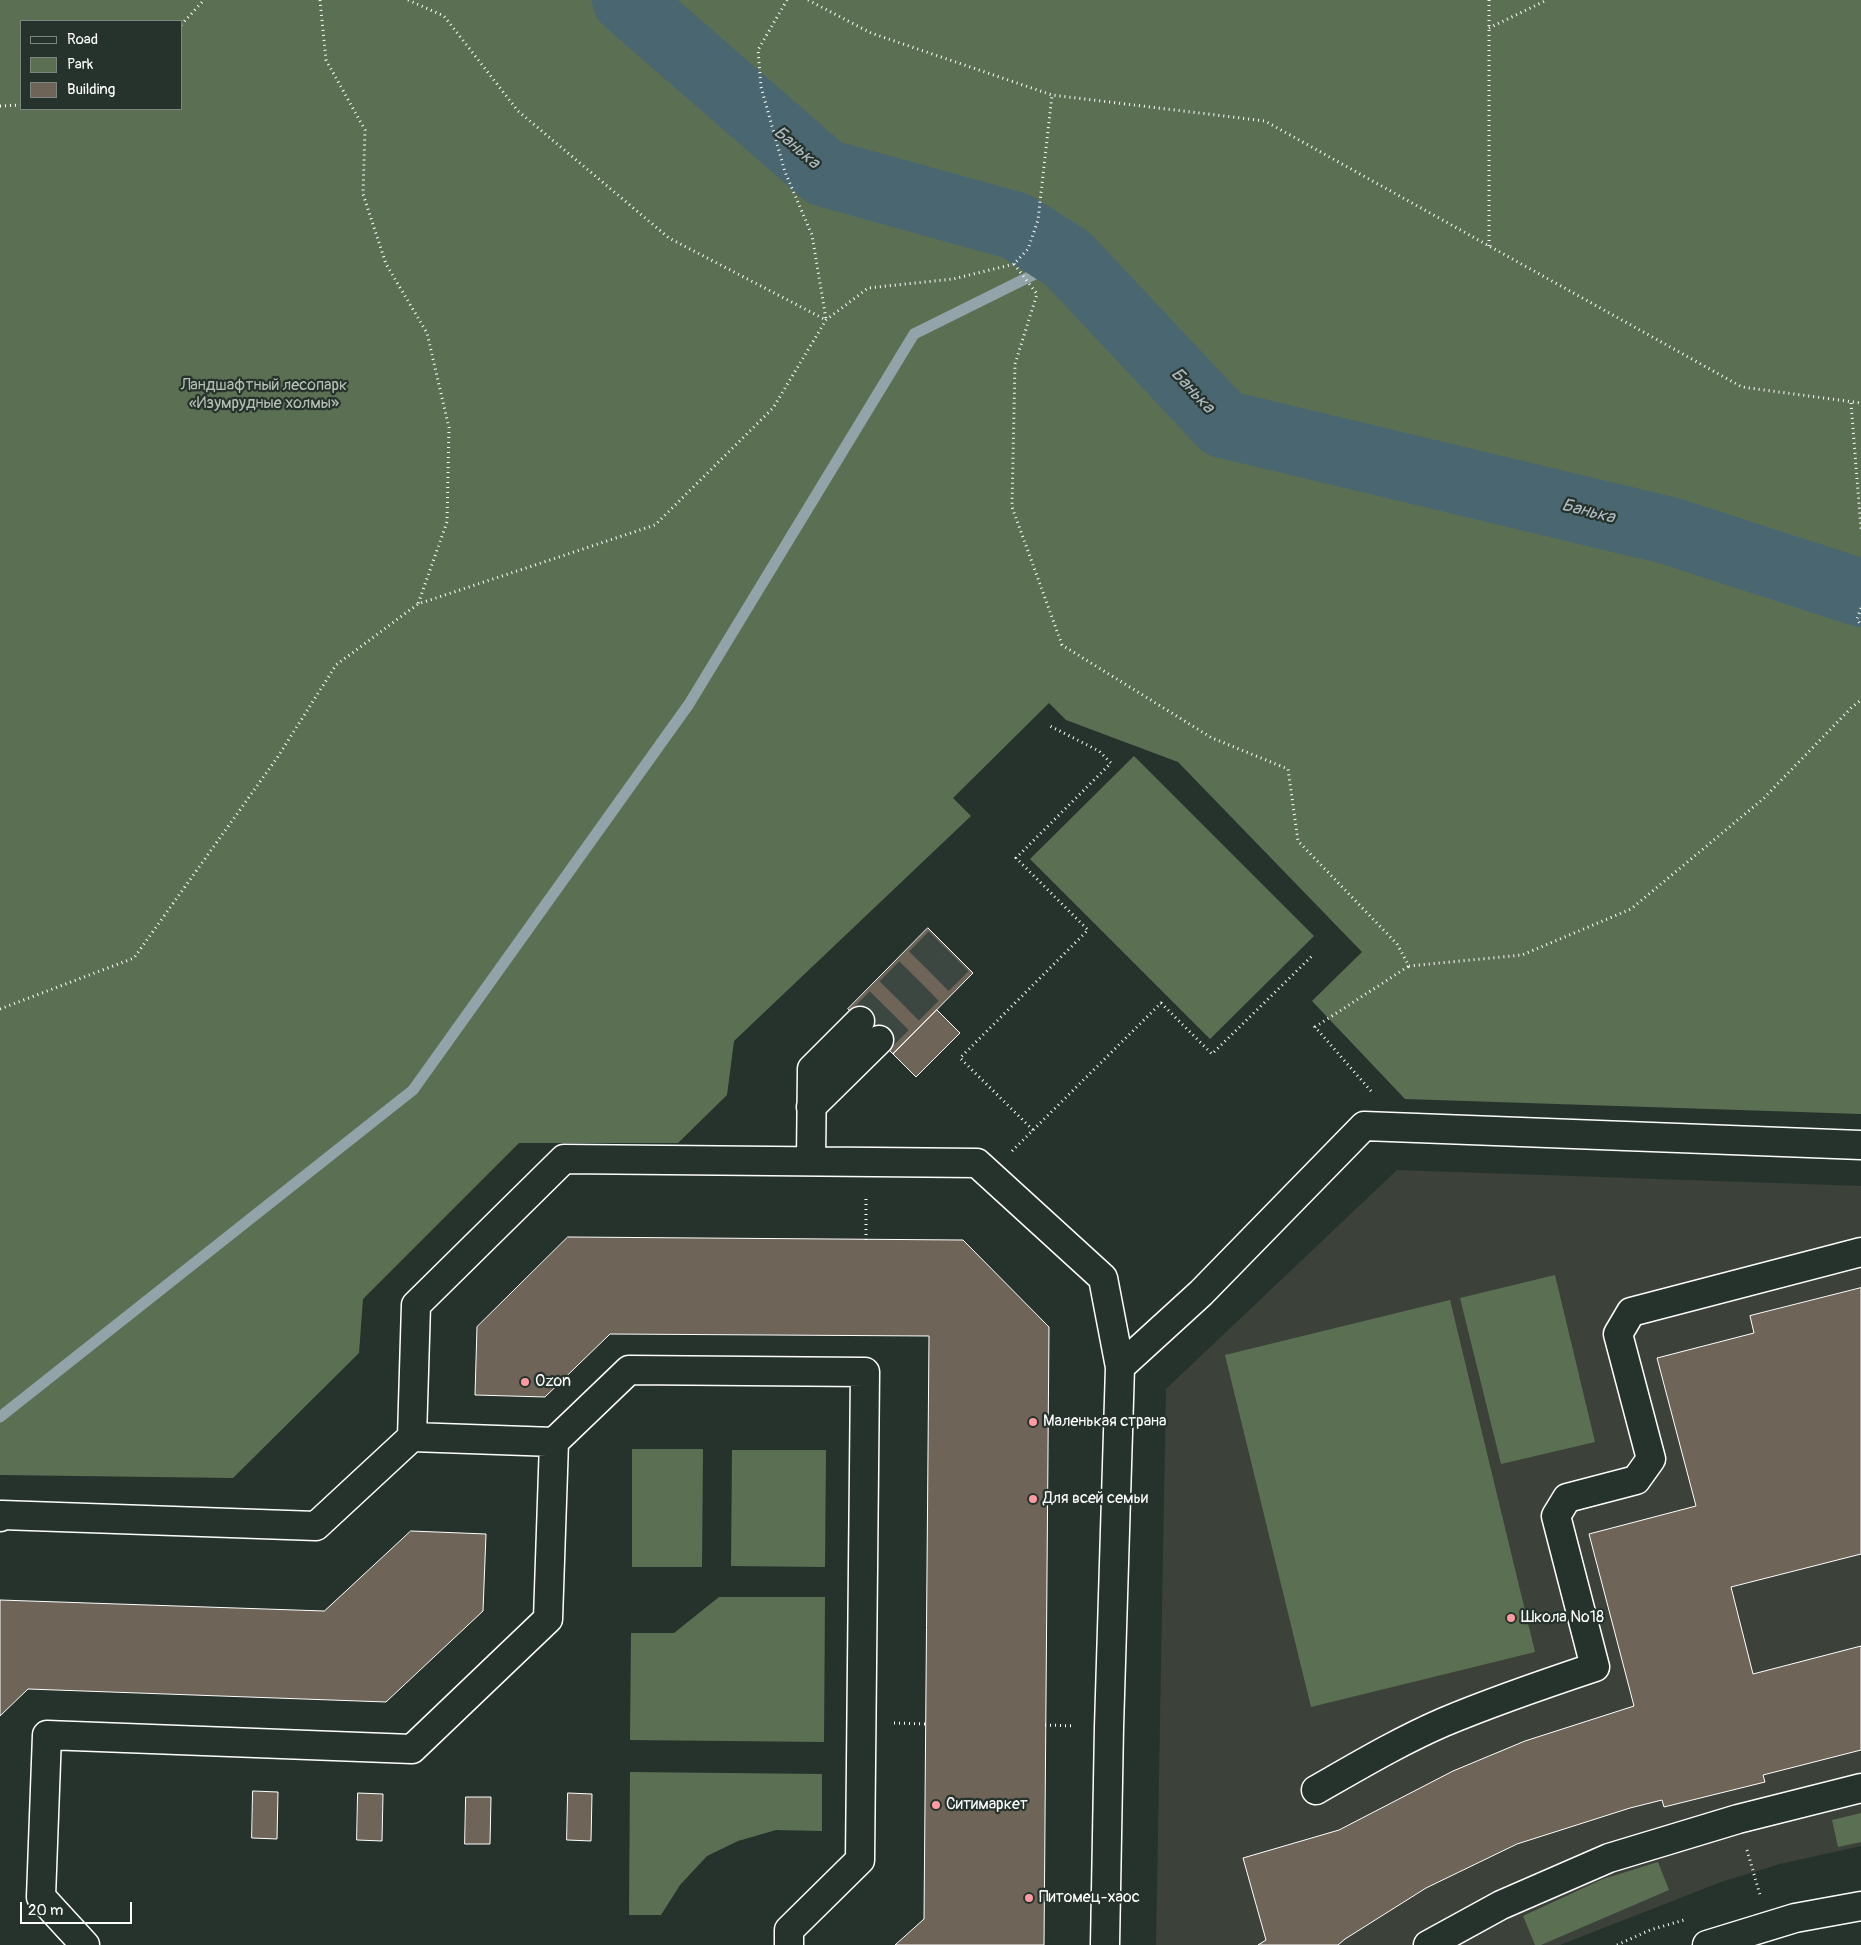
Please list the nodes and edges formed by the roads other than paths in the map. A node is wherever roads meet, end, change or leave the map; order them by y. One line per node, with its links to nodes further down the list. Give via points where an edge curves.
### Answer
1 (860, 1021): 3 (street, via 812,1069)
2 (879, 1040): 3 (street)
3 (811, 1107): 5 (street)
4 (1861, 1145): 7 (street, via 1364,1126 1201,1293)
5 (811, 1161): 7 (street, via 976,1163 1103,1278); 8 (street, via 564,1159 416,1305)
6 (1861, 1252): 12 (street, via 1631,1312 1618,1334 1651,1459 1636,1480 1567,1498 1556,1516 1595,1668 1514,1693 1442,1723)
7 (1120, 1367): 16 (street)
8 (412, 1437): 9 (street); 10 (street, via 316,1526)
9 (554, 1442): 14 (street, via 548,1619 412,1748 47,1735 41,1898); 15 (street, via 629,1370 865,1372 860,1860 789,1930)
10 (0, 1517)
11 (1861, 1788): 17 (street, via 1738,1819 1610,1858 1501,1905)
12 (1316, 1790)
13 (1861, 1906): 18 (street, via 1795,1918)
14 (85, 1945)
15 (789, 1945)
16 (1105, 1945)
17 (1428, 1945)
18 (1707, 1945)

